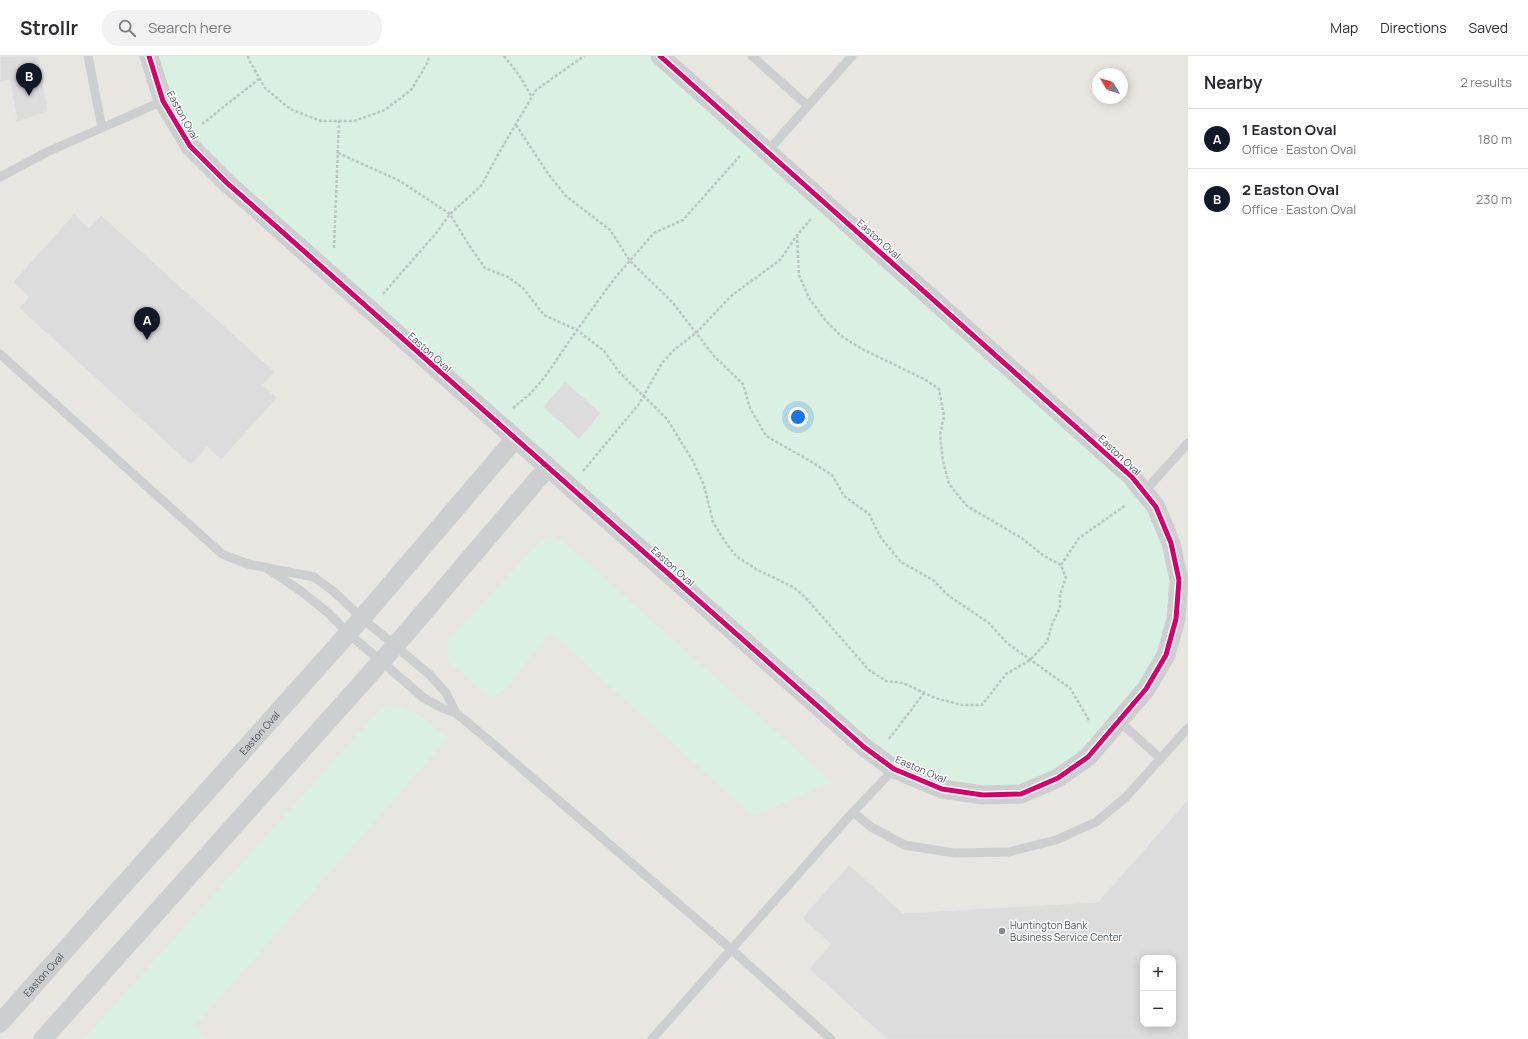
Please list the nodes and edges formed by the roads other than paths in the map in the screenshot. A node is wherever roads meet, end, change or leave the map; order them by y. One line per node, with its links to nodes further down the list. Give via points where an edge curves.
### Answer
1 (88, 56): 8 (lane)
2 (149, 56): 6 (street, Easton Oval)
3 (660, 56): 9 (street, Easton Oval)
4 (752, 56): 7 (lane)
5 (852, 56): 7 (lane)
6 (163, 101): 8 (lane); 12 (street, Easton Oval, via 190,146 227,183)
7 (808, 106): 9 (lane)
8 (102, 128): 10 (lane, via 47,152)
9 (761, 146): 15 (street, Easton Oval, via 1132,477)
10 (0, 177)
11 (0, 354): 16 (lane, via 222,554)
12 (515, 439): 14 (street, Easton Oval); 17 (street, Easton Oval)
13 (1186, 449): 15 (lane)
14 (548, 467): 19 (street); 25 (street, Easton Oval, via 864,748)
15 (1144, 492): 22 (street, Easton Oval, via 1156,507 1171,543 1179,580 1176,619 1166,655 1146,689)
16 (268, 569): 17 (lane, via 314,577); 18 (lane, via 301,591)
17 (362, 618): 18 (street, Easton Oval); 19 (lane)
18 (348, 633): 20 (lane); 28 (street, Easton Oval)
19 (395, 646): 20 (street); 21 (lane, via 446,693)
20 (381, 661): 21 (lane, via 424,698); 29 (street)
21 (456, 713): 27 (lane)
22 (1119, 721): 24 (lane); 25 (street, Easton Oval, via 1088,757 1058,778 1021,794 983,795 942,789)
23 (1188, 728): 24 (lane)
24 (1161, 760): 26 (lane, via 1126,798 1096,822 1056,840 1009,852 954,853 905,845 871,827)
25 (894, 769): 26 (lane)
26 (853, 812): 27 (lane)
27 (731, 949): 30 (lane); 31 (lane)
28 (0, 1023)
29 (43, 1039)
30 (652, 1039)
31 (831, 1039)

